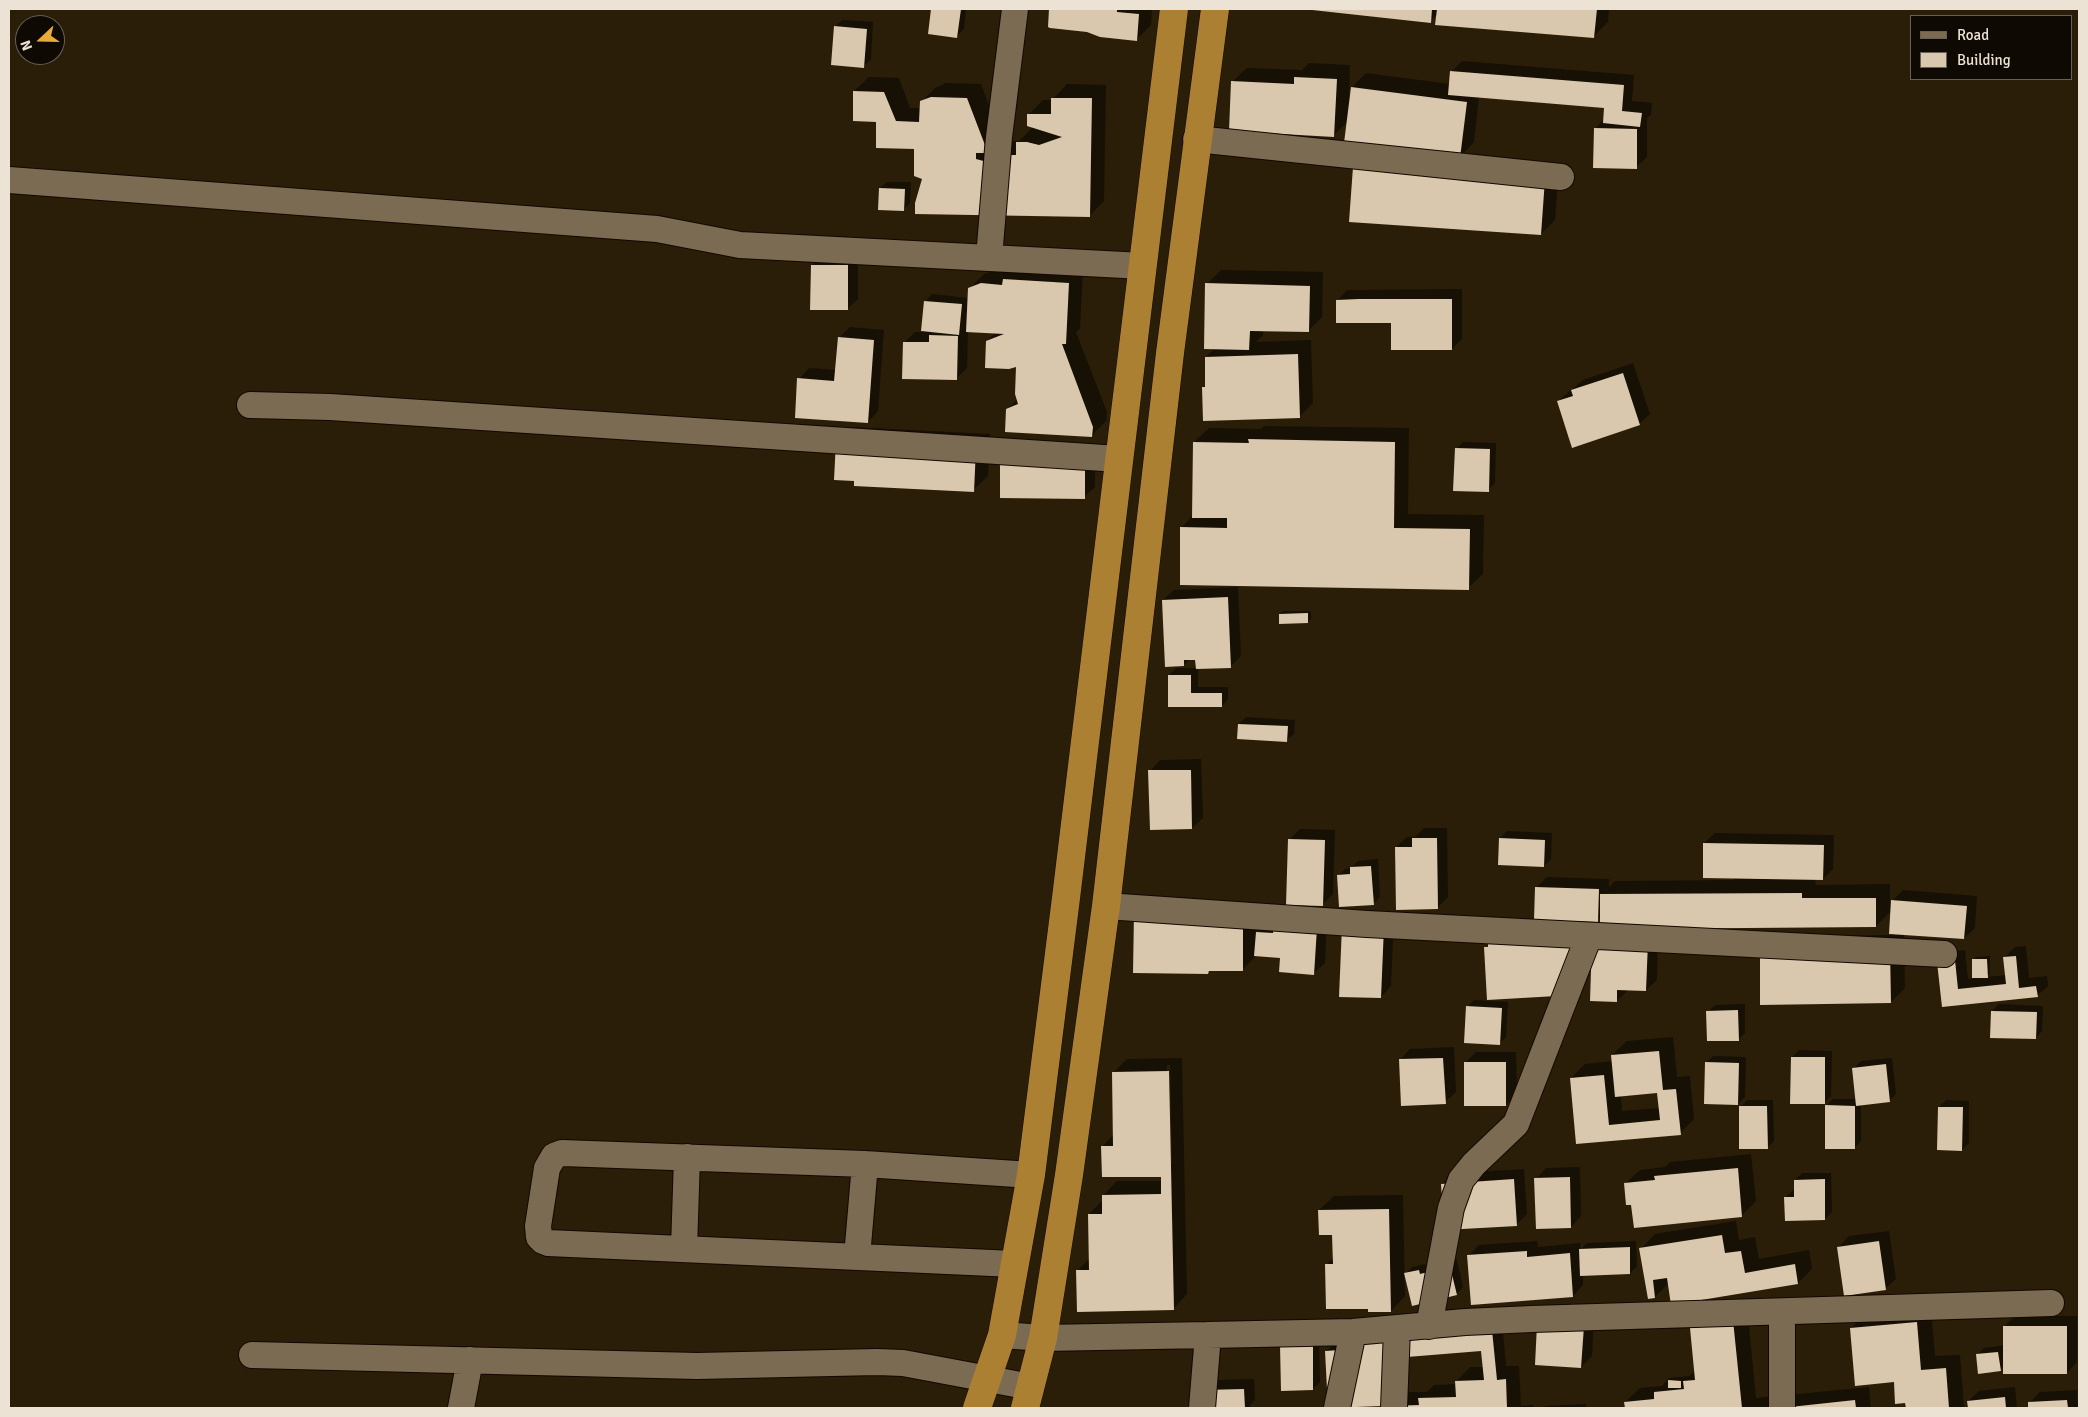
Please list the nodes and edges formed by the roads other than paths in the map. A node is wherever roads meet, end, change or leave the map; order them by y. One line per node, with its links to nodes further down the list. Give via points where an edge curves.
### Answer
1 (1015, 9): 7 (street, via 999,137)
2 (1174, 9): 8 (highway)
3 (1215, 9): 4 (highway)
4 (1196, 139): 5 (street); 11 (highway)
5 (1561, 177)
6 (9, 180): 7 (street, via 657,229 740,245)
7 (989, 258): 8 (street)
8 (1143, 266): 10 (highway)
9 (250, 405): 10 (street)
10 (1119, 459): 16 (highway)
11 (1106, 906): 12 (street); 27 (highway)
12 (1589, 936): 13 (street); 22 (street, via 1516,1124 1461,1180 1451,1208)
13 (1944, 954)
14 (687, 1157): 15 (street); 17 (street); 17 (street, via 572,1152 554,1156 547,1168 538,1232 548,1243)
15 (865, 1164): 16 (street); 18 (street)
16 (1031, 1175): 19 (highway)
17 (684, 1249): 18 (street)
18 (857, 1257): 19 (street)
19 (1014, 1264): 26 (highway)
20 (2051, 1303): 21 (street)
21 (1782, 1312): 22 (street, via 1532,1319); 37 (street)
22 (1429, 1326): 23 (street)
23 (1397, 1329): 24 (street); 36 (street)
24 (1353, 1332): 25 (street); 35 (street)
25 (1208, 1334): 27 (street); 34 (street)
26 (1002, 1335): 27 (street); 30 (highway)
27 (1043, 1338): 31 (highway)
28 (252, 1355): 29 (street)
29 (470, 1360): 30 (street, via 697,1366 877,1362 903,1363); 32 (street)
30 (986, 1377): 31 (street); 33 (highway)
31 (1028, 1398)
32 (461, 1408)
33 (977, 1408)
34 (1202, 1408)
35 (1337, 1408)
36 (1394, 1408)
37 (1782, 1408)

